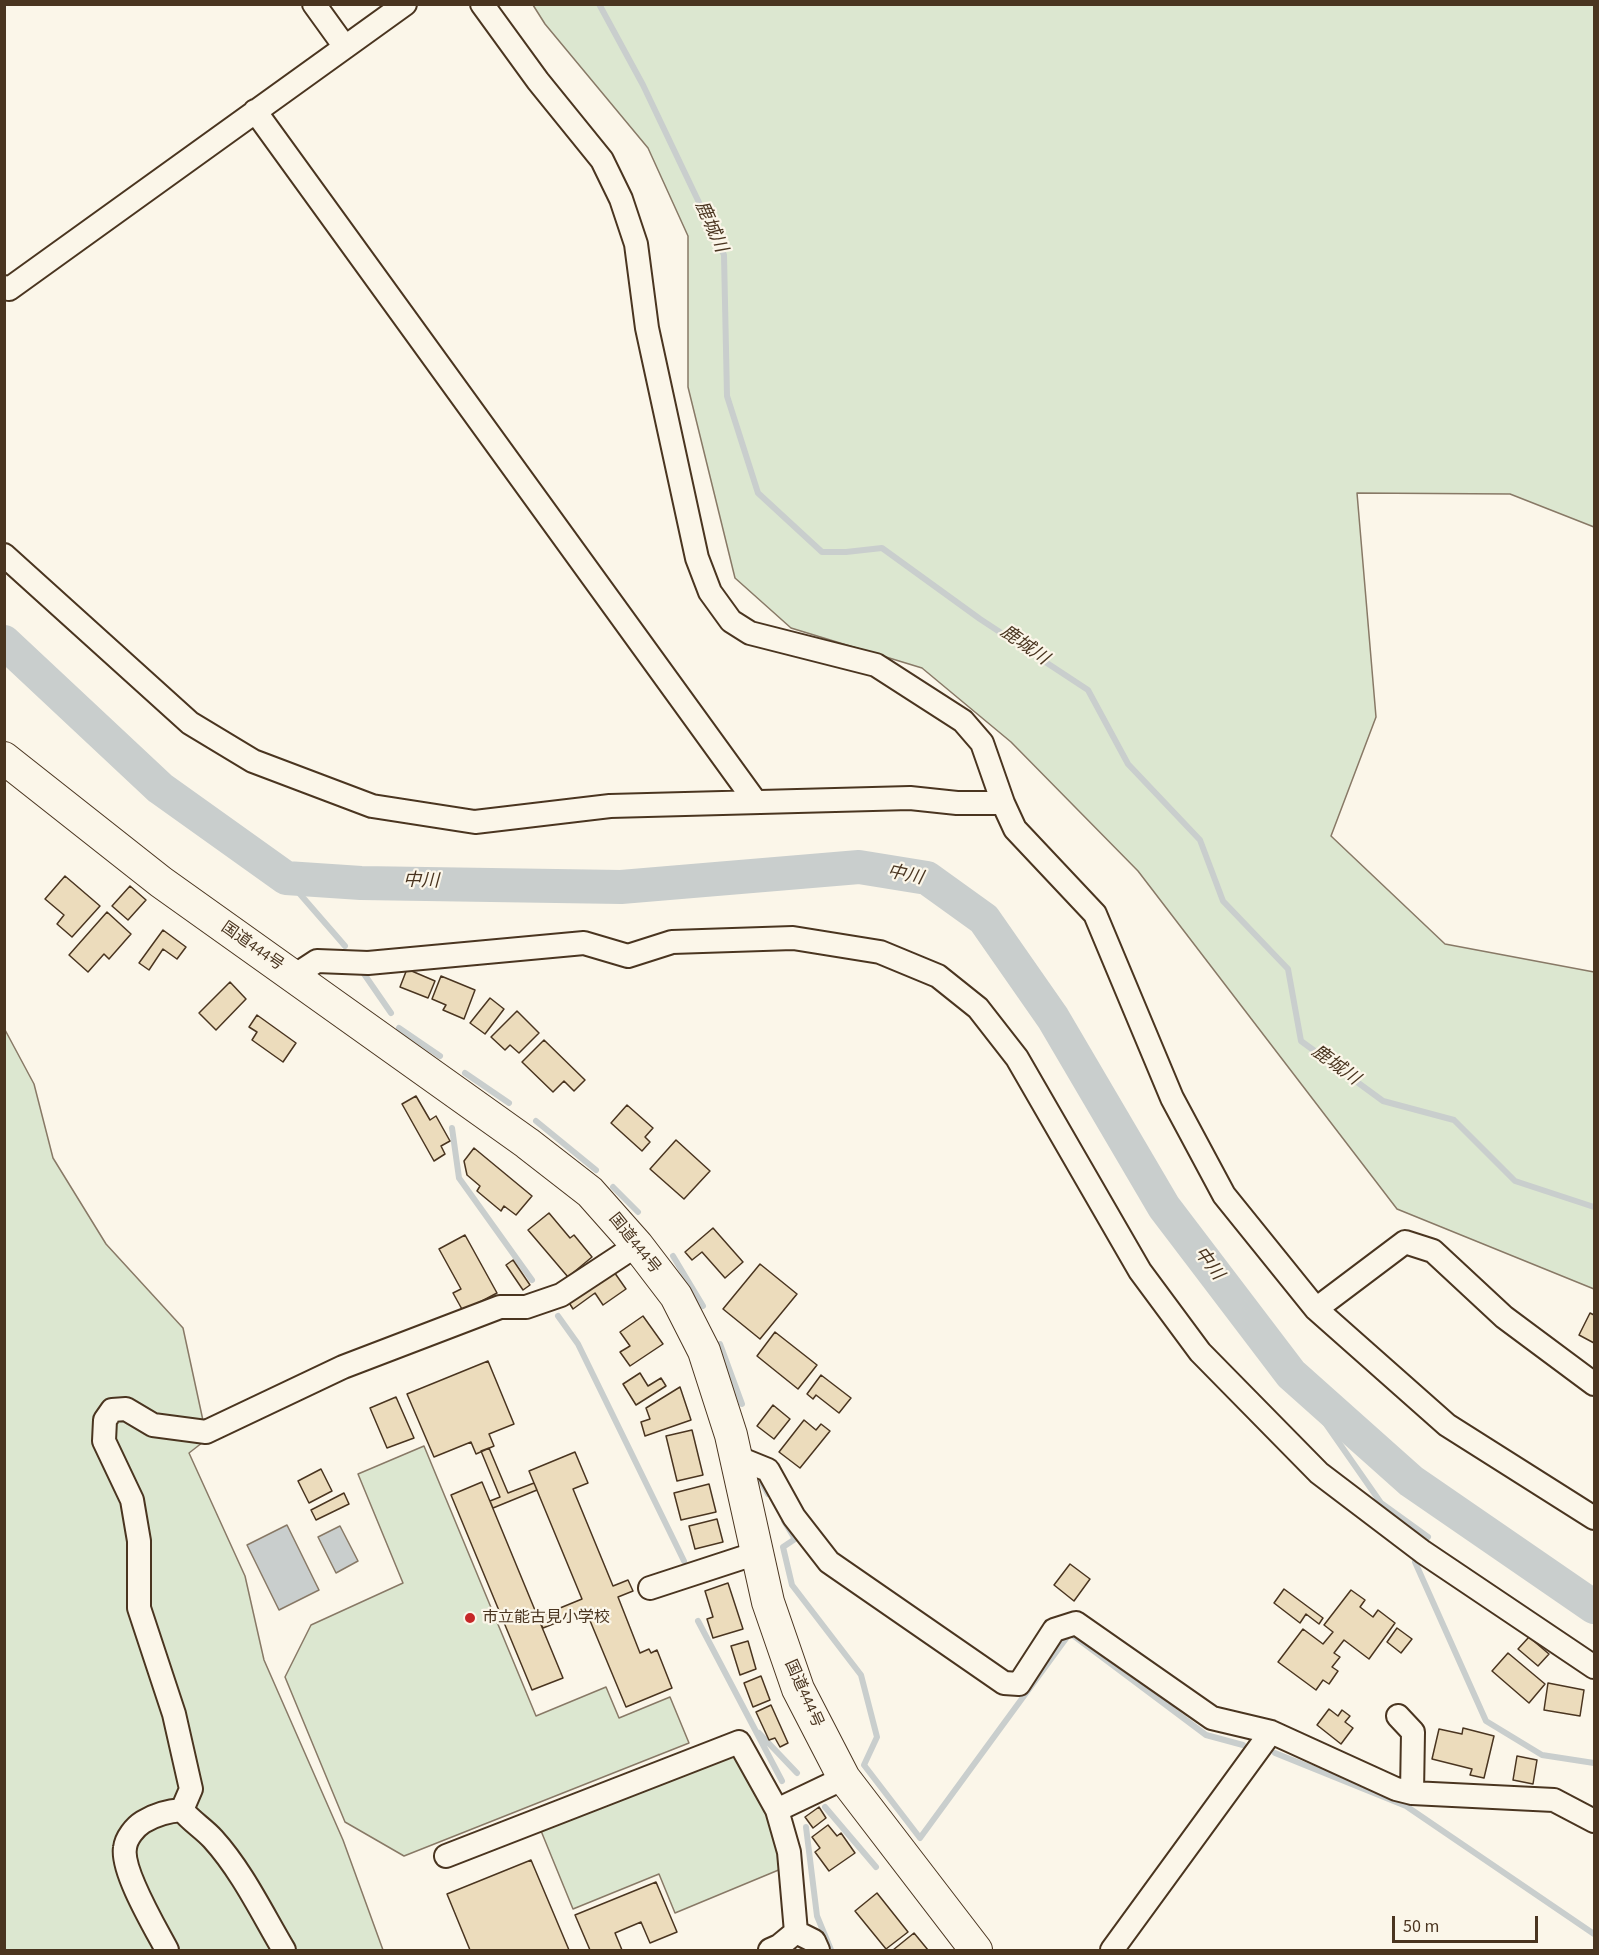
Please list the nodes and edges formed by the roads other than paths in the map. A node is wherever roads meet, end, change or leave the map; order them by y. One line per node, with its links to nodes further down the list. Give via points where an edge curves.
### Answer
1 (314, 4): 4 (street)
2 (405, 4): 4 (street)
3 (482, 4): 10 (street, via 602,160 621,199 636,244 647,328 696,558 710,592 731,621 750,633 876,665 963,721 982,743)
4 (345, 47): 5 (street)
5 (255, 111): 6 (street, via 9,289); 9 (street)
6 (4, 287)
7 (4, 555): 9 (street, via 190,723 254,761 372,806 475,822 610,806)
8 (4, 758): 11 (highway, 国道444号, via 161,882)
9 (755, 801): 10 (street, via 910,798)
10 (1004, 803): 13 (street, via 1016,829 1095,914 1172,1098 1224,1195)
11 (294, 976): 12 (highway, 国道444号, via 590,1192); 19 (street, via 317,961 368,963 584,943 628,956 672,942 793,939 880,952 938,976 978,1008 1017,1058 1140,1271 1200,1352 1318,1473 1423,1552)
12 (637, 1245): 15 (highway, 国道444号, via 676,1296 704,1351); 24 (street, via 561,1295 526,1307 500,1307 343,1367 206,1432 153,1425 126,1409 112,1410 105,1420 104,1441 132,1500 139,1541 139,1608 174,1714 191,1789)
13 (1316, 1309): 14 (street, via 1405,1242 1433,1251 1504,1317); 16 (street, via 1447,1425)
14 (1594, 1384)
15 (736, 1457): 17 (highway, 国道444号); 21 (street, via 768,1470 794,1517 829,1562 1004,1683 1019,1683 1054,1630 1076,1623 1212,1718)
16 (1594, 1518)
17 (757, 1553): 18 (street); 22 (highway, 国道444号, via 768,1602 798,1689)
18 (650, 1588)
19 (1594, 1667)
20 (1398, 1716): 23 (street, via 1413,1732)
21 (1271, 1732): 23 (street); 34 (street)
22 (844, 1778): 25 (street); 33 (highway, 国道444号)
23 (1412, 1793): 26 (street, via 1554,1800)
24 (182, 1810): 29 (street, via 154,1815 136,1826 125,1849 126,1865); 30 (street, via 212,1838 236,1869)
25 (777, 1810): 27 (street, via 739,1742); 28 (street, via 789,1851)
26 (1594, 1821)
27 (446, 1856)
28 (796, 1932): 31 (street); 32 (street, via 814,1941)
29 (167, 1950)
30 (284, 1950)
31 (770, 1950)
32 (818, 1950)
33 (976, 1950)
34 (1113, 1950)

